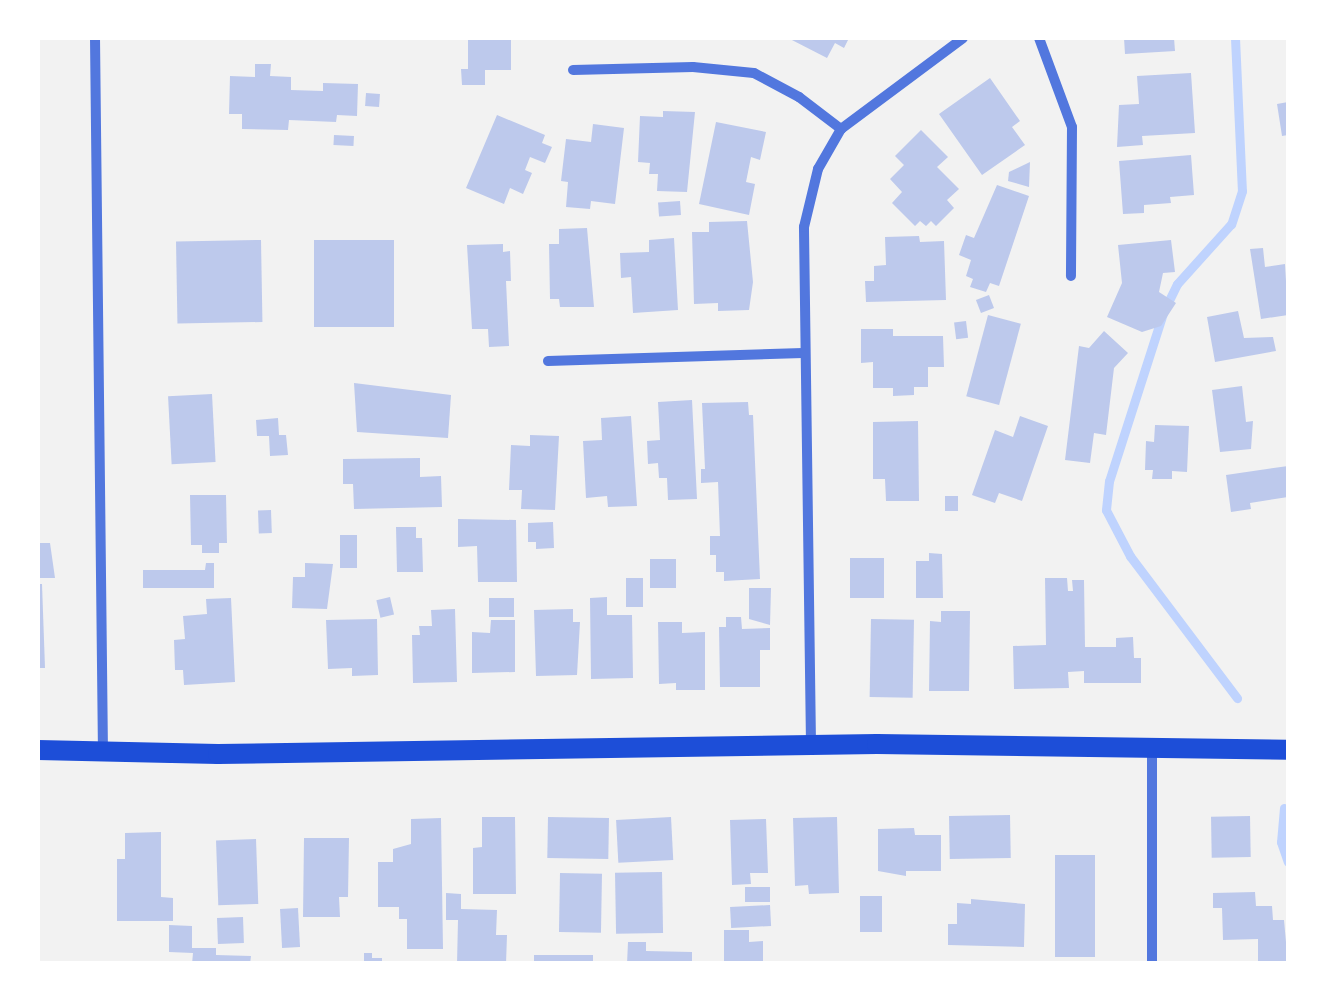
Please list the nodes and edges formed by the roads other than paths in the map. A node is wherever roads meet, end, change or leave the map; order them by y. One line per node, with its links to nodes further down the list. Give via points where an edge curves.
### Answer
1 (96, 38): 11 (street)
2 (963, 38): 5 (street)
3 (1039, 38): 6 (street, via 1072,127)
4 (573, 70): 5 (street, via 754,73)
5 (841, 128): 7 (street, via 818,169 804,227)
6 (1071, 276)
7 (803, 353): 8 (street); 9 (street)
8 (548, 360)
9 (811, 744): 10 (main road); 11 (main road, via 256,754)
10 (1152, 745): 13 (main road); 14 (street)
11 (103, 749): 12 (main road)
12 (38, 750)
13 (1288, 750)
14 (1152, 964)

